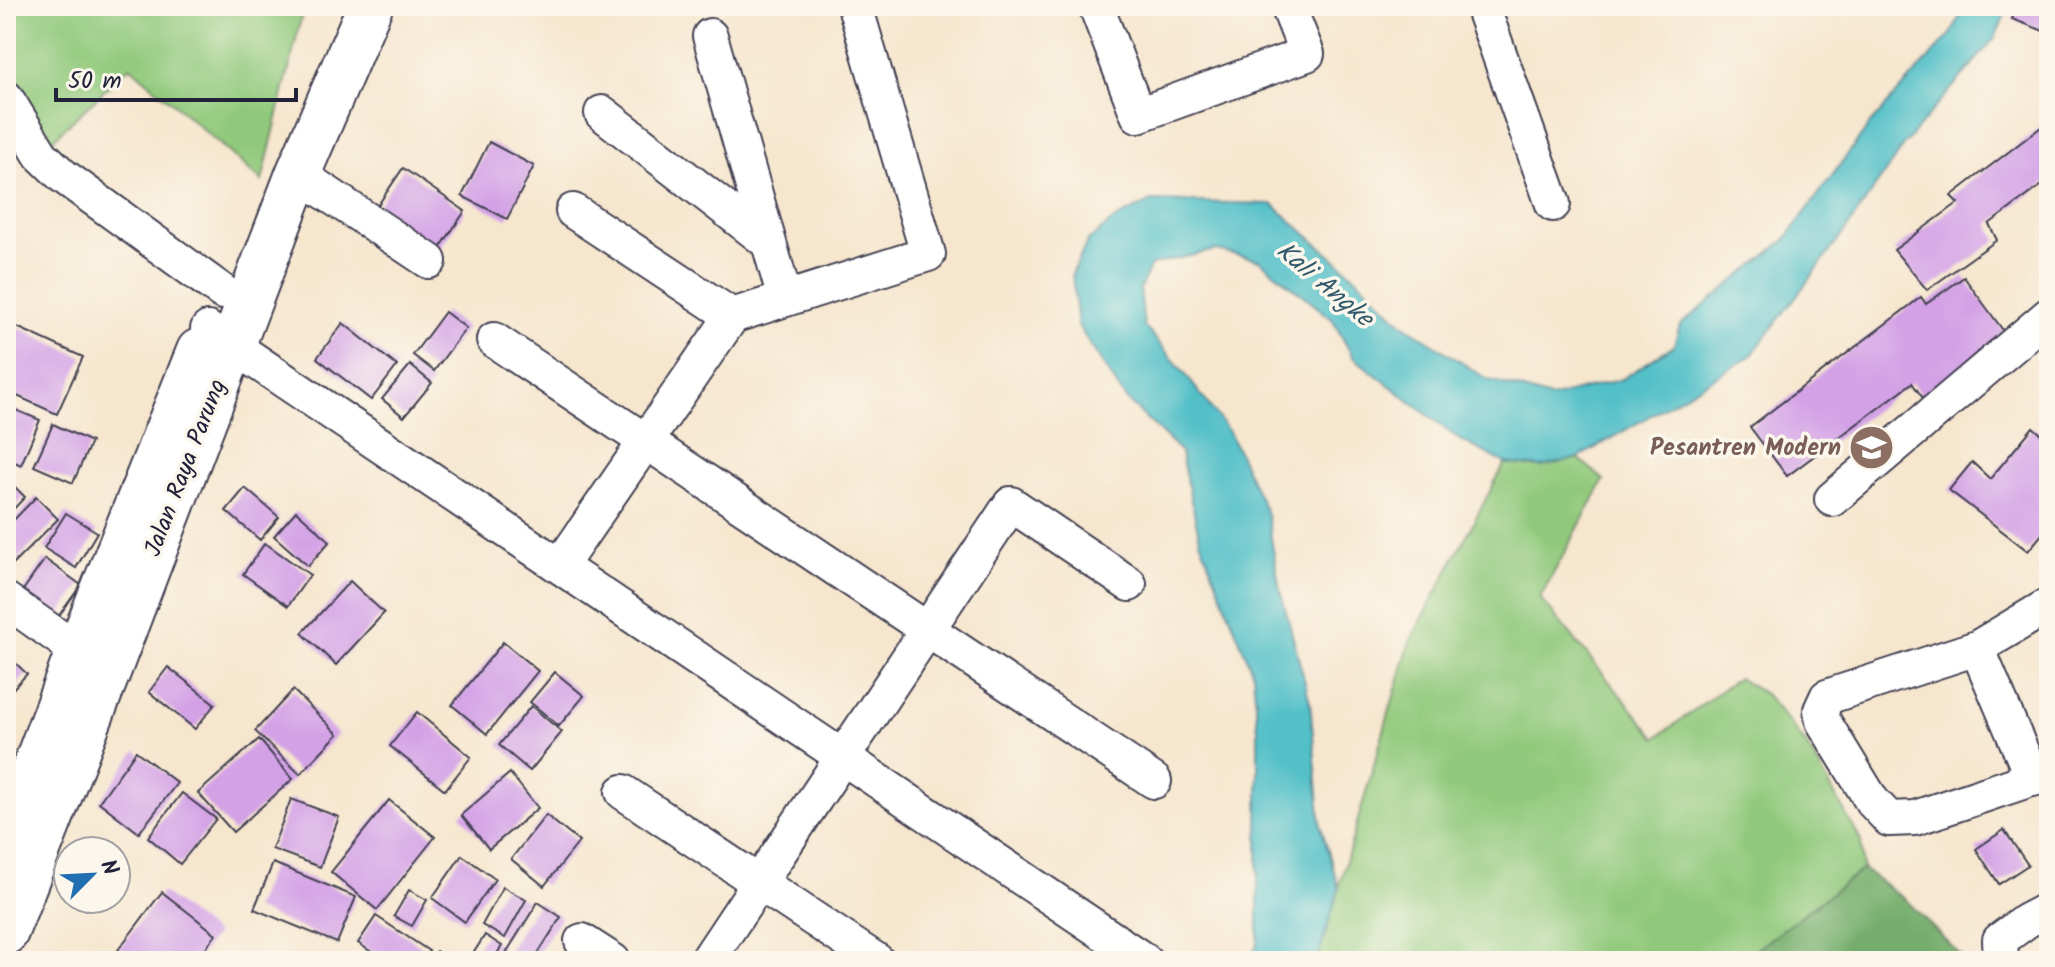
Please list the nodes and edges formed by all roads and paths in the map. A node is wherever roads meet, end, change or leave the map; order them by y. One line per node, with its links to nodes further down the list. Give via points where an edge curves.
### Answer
1 (339, 6): 18 (highway, Jalan Raya Parung, via 290,117)
2 (370, 6): 10 (highway, Jalan Raya Parung)
3 (855, 6): 15 (street, via 928,254)
4 (1096, 6): 5 (street, via 1138,115 1307,54)
5 (1288, 6)
6 (1482, 6): 11 (street)
7 (710, 36): 13 (street)
8 (8, 109): 18 (street, via 41,155)
9 (602, 113): 13 (street)
10 (298, 174): 14 (street); 18 (highway, Jalan Raya Parung)
11 (1553, 204)
12 (573, 211): 17 (street)
13 (768, 242): 15 (street)
14 (429, 261)
15 (785, 299): 17 (street)
16 (2049, 315): 21 (street)
17 (732, 316): 20 (street)
18 (221, 322): 22 (street); 28 (highway, Jalan Raya Parung)
19 (494, 340): 20 (street)
20 (646, 441): 22 (street); 26 (street)
21 (1832, 499)
22 (560, 566): 29 (street)
23 (1129, 584): 26 (street, via 1011,504)
24 (6, 600): 28 (street)
25 (2049, 605): 27 (street)
26 (928, 629): 29 (street); 31 (street)
27 (1977, 648): 30 (street); 30 (street, via 1827,697 1823,721 1872,801 1889,819 1915,818)
28 (93, 662): 33 (highway, Jalan Raya Parung); 36 (highway, Jalan Raya Parung)
29 (843, 757): 34 (street); 41 (street)
30 (2041, 776)
31 (1154, 781)
32 (623, 792): 34 (street)
33 (6, 844)
34 (759, 883): 39 (street); 40 (street)
35 (2049, 909): 42 (street, via 2000,940)
36 (6, 932)
37 (582, 941): 38 (street)
38 (613, 961)
39 (707, 961)
40 (877, 961)
41 (1145, 961)
42 (2001, 961)

